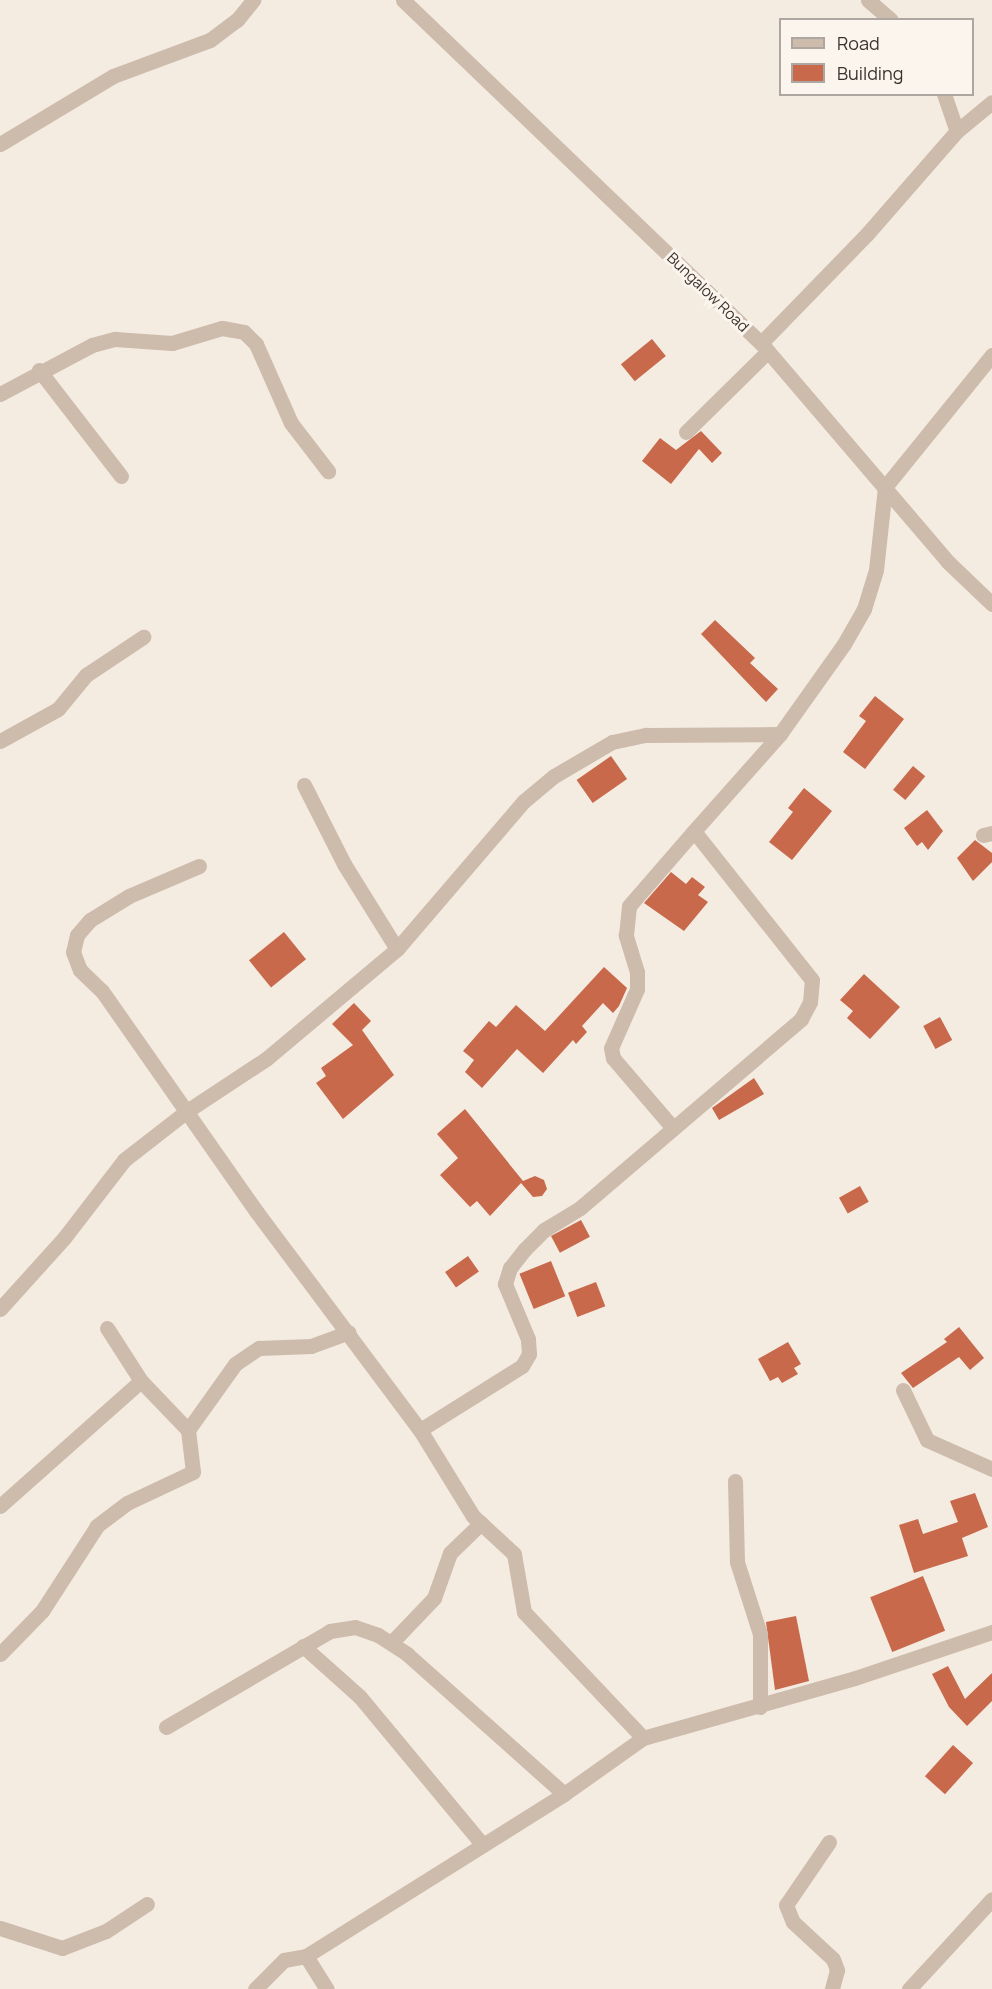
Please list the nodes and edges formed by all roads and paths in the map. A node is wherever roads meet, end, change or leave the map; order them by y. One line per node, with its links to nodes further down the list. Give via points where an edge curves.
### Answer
1 (253, 0): 8 (street, via 237,20 210,40 113,76)
2 (402, 0): 9 (street, Bungalow Road)
3 (867, 0): 4 (street)
4 (889, 18)
5 (945, 96): 7 (street)
6 (992, 102): 7 (street)
7 (957, 131): 9 (street)
8 (0, 144)
9 (764, 347): 13 (street); 16 (street, Bungalow Road)
10 (992, 355): 16 (street)
11 (39, 370): 12 (street); 14 (street, via 115,339 172,343 222,328 244,332 256,344 291,423); 15 (street)
12 (0, 394)
13 (686, 432)
14 (328, 471)
15 (121, 476)
16 (885, 487): 17 (street, Bungalow Road, via 948,562); 19 (street, via 876,570 864,609)
17 (992, 604)
18 (143, 637): 20 (street, via 86,675 58,709)
19 (780, 734): 22 (street); 24 (street, via 646,735 597,750 554,776 524,801)
20 (0, 741)
21 (304, 785): 24 (street, via 344,864)
22 (694, 831): 26 (street, via 629,906 626,935 637,972 637,989 611,1048 614,1058); 26 (street, via 812,980 810,1002 801,1019)
23 (199, 866): 25 (street, via 129,896 90,920 77,935 73,952 80,970 102,991)
24 (398, 949): 25 (street, via 266,1059)
25 (187, 1111): 27 (street, via 124,1160 64,1238); 29 (street, via 256,1211)
26 (673, 1128): 33 (street, via 580,1208 544,1230 510,1268 505,1284 528,1339 529,1354 522,1366)
27 (0, 1309)
28 (107, 1328): 30 (street)
29 (349, 1332): 32 (street, via 311,1346 259,1348 235,1364); 33 (street)
30 (141, 1382): 32 (street); 36 (street)
31 (903, 1390): 34 (street, via 927,1440)
32 (188, 1430): 41 (street, via 196,1462 189,1475 127,1503 97,1526 42,1611)
33 (420, 1430): 37 (street)
34 (992, 1469)
35 (735, 1481): 42 (street, via 737,1562 760,1634)
36 (0, 1506)
37 (481, 1523): 39 (street, via 450,1553 434,1598); 44 (street, via 514,1554 524,1612)
38 (992, 1632): 42 (street)
39 (392, 1642): 40 (street, via 365,1630 344,1627); 45 (street)
40 (303, 1646): 43 (street); 47 (street, via 354,1691)
41 (0, 1654)
42 (760, 1707): 44 (street)
43 (166, 1727)
44 (643, 1738): 45 (street)
45 (564, 1794): 47 (street)
46 (829, 1842): 54 (street, via 786,1905 793,1922 833,1959 837,1970)
47 (483, 1845): 51 (street)
48 (992, 1899): 55 (street)
49 (147, 1904): 50 (street, via 106,1931 62,1948)
50 (0, 1928)
51 (306, 1956): 52 (street, via 284,1960); 53 (street)
52 (255, 1989)
53 (327, 1989)
54 (832, 1989)
55 (909, 1989)

